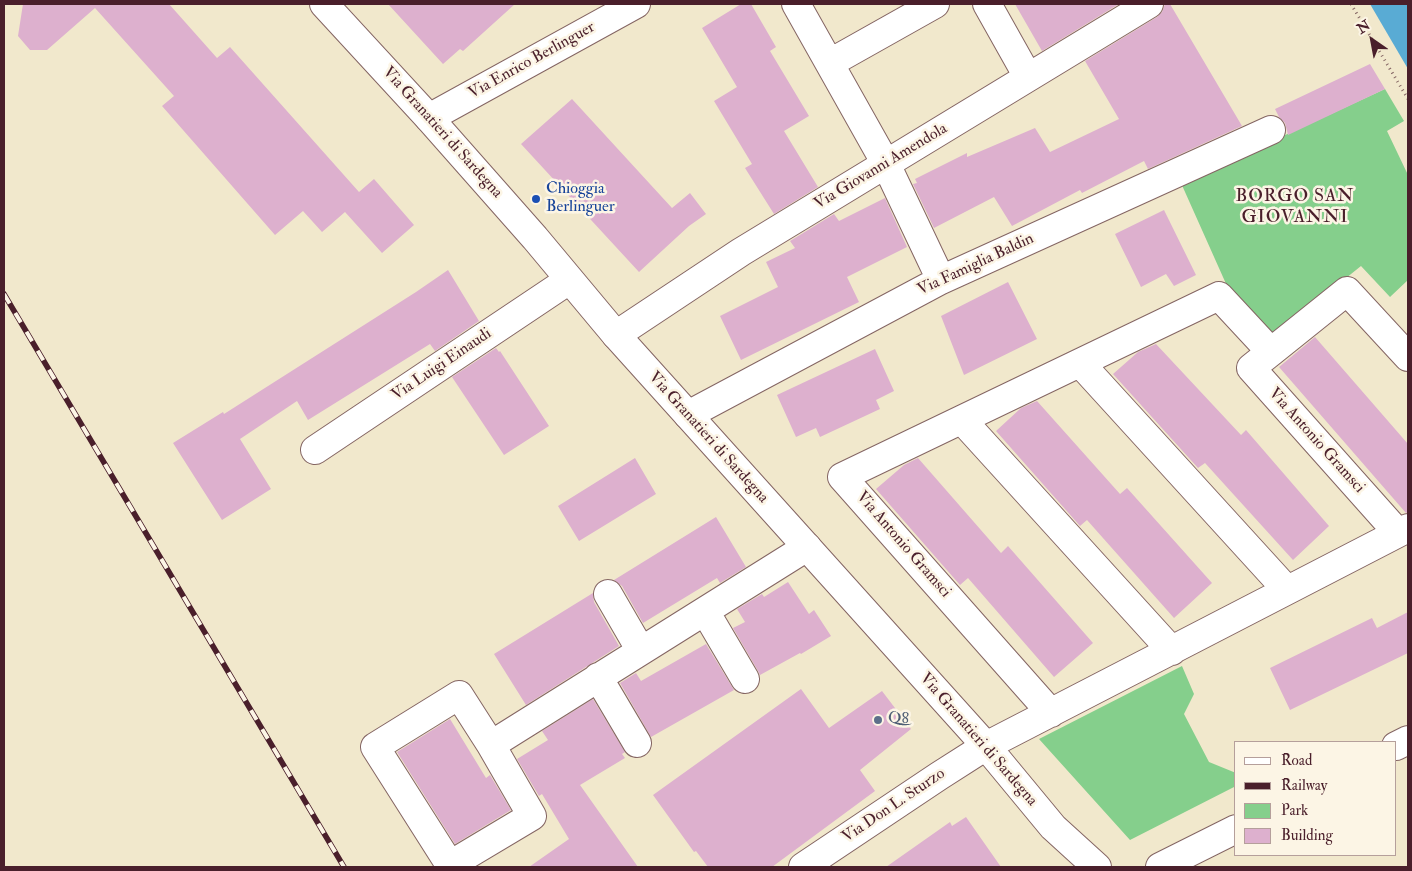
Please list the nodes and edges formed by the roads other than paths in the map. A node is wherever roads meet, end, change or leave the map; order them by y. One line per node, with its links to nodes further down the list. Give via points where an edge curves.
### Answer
1 (324, 4): 9 (street, Via Granatieri di Sardegna)
2 (636, 4): 9 (street, Via Enrico Berlinguer)
3 (796, 4): 7 (street)
4 (935, 4): 7 (street)
5 (987, 4): 8 (street)
6 (1149, 4): 8 (street, Via Giovanni Amendola)
7 (830, 63): 11 (street)
8 (1028, 77): 11 (street, Via Giovanni Amendola)
9 (429, 118): 12 (street, Via Granatieri di Sardegna)
10 (1271, 130): 13 (street, Via Famiglia Baldin)
11 (886, 164): 13 (street); 14 (street, Via Giovanni Amendola, via 741,252)
12 (569, 280): 14 (street, Via Granatieri di Sardegna); 20 (street, Via Luigi Einaudi)
13 (942, 280): 18 (street, Via Famiglia Baldin)
14 (616, 335): 18 (street, Via Granatieri di Sardegna)
15 (1272, 352): 16 (street, Via Antonio Gramsci, via 1347,291); 17 (street, Via Antonio Gramsci, via 1219,296); 21 (street, Via Antonio Gramsci, via 1251,368)
16 (1408, 357)
17 (1080, 363): 19 (street, Via Antonio Gramsci); 23 (street)
18 (688, 416): 22 (street, Via Granatieri di Sardegna)
19 (962, 420): 27 (street); 30 (street, Via Antonio Gramsci, via 842,477)
20 (315, 450)
21 (1403, 530): 23 (street, Via Antonio Gramsci)
22 (807, 547): 25 (street); 33 (street, Via Granatieri di Sardegna)
23 (1287, 590): 27 (street, Via Antonio Gramsci)
24 (608, 594): 26 (street)
25 (705, 611): 26 (street); 29 (street)
26 (641, 650): 28 (street)
27 (1172, 651): 30 (street, Via Antonio Gramsci)
28 (598, 677): 31 (street); 32 (street)
29 (745, 679)
30 (1051, 713): 33 (street, Via Antonio Gramsci)
31 (637, 743)
32 (491, 745): 32 (street, via 459,695 375,747 450,865 532,816)
33 (986, 746): 35 (street, Via Don L. Sturzo); 36 (street, Via Granatieri di Sardegna, via 1053,827)
34 (1234, 829): 37 (street)
35 (803, 867)
36 (1098, 867)
37 (1160, 867)

